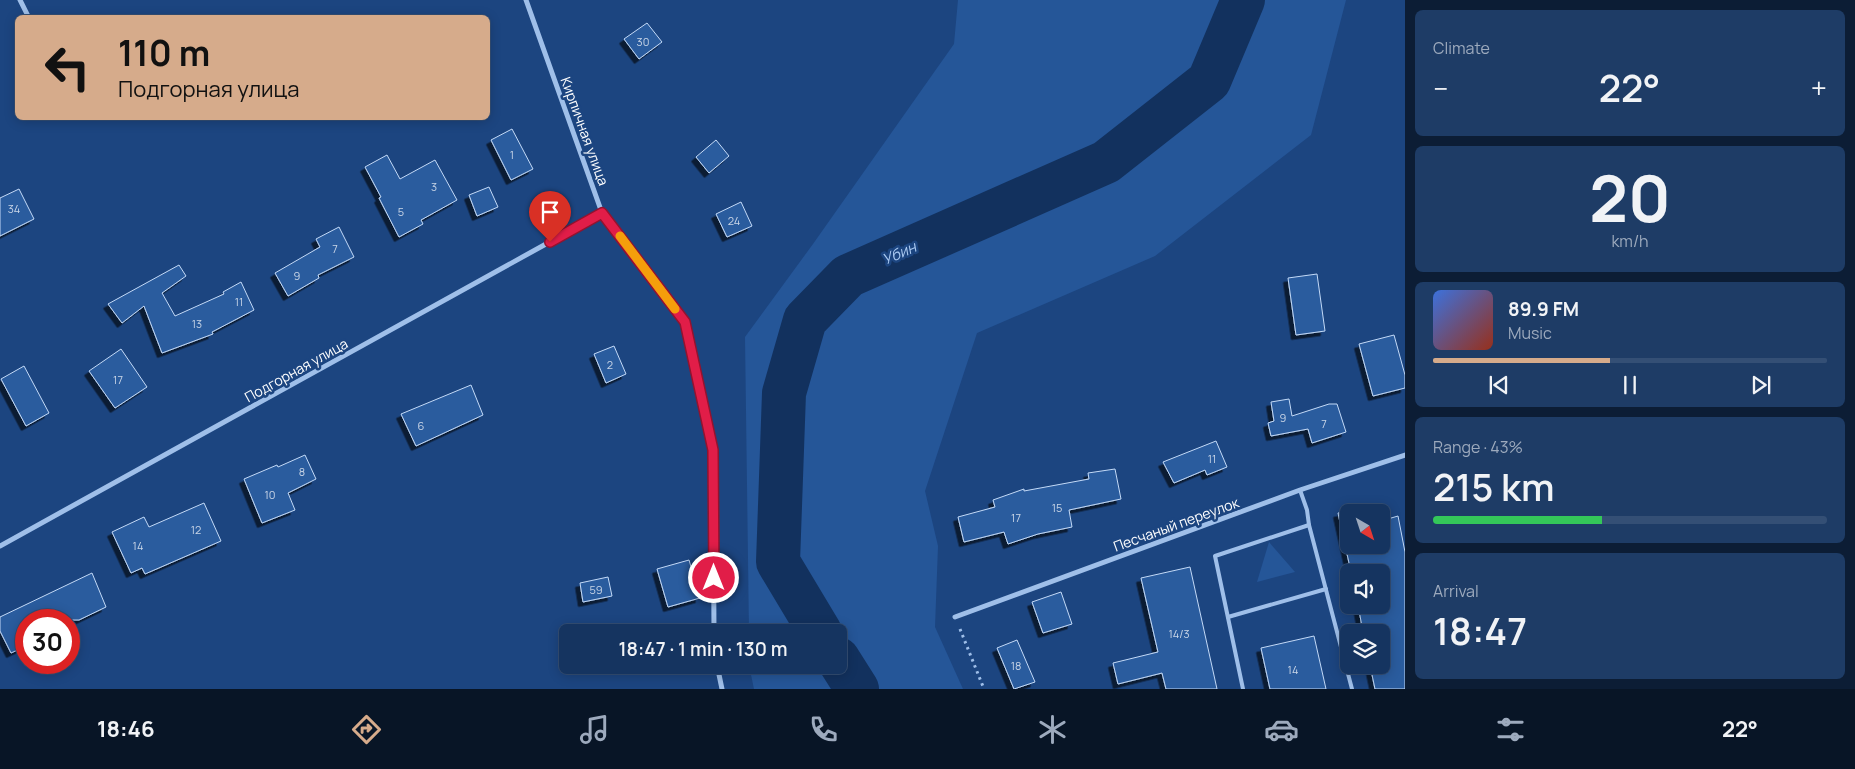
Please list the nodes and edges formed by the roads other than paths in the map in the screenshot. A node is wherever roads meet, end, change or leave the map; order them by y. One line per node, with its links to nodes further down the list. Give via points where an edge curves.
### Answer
1 (20, 0): 3 (street)
2 (526, 0): 4 (street, Кирпичная улица)
3 (28, 15)
4 (602, 213): 8 (street, Подгорная улица); 12 (street, Кирпичная улица, via 685,322 713,450)
5 (1405, 456): 6 (street, Песчаный переулок)
6 (1300, 490): 7 (lane); 10 (street, Песчаный переулок)
7 (1309, 525): 9 (lane); 11 (lane, via 1215,556)
8 (0, 546)
9 (1326, 589): 11 (lane); 16 (lane)
10 (955, 617)
11 (1228, 617): 15 (lane)
12 (714, 624)
13 (720, 674): 14 (street)
14 (722, 689)
15 (1243, 689)
16 (1352, 689)

